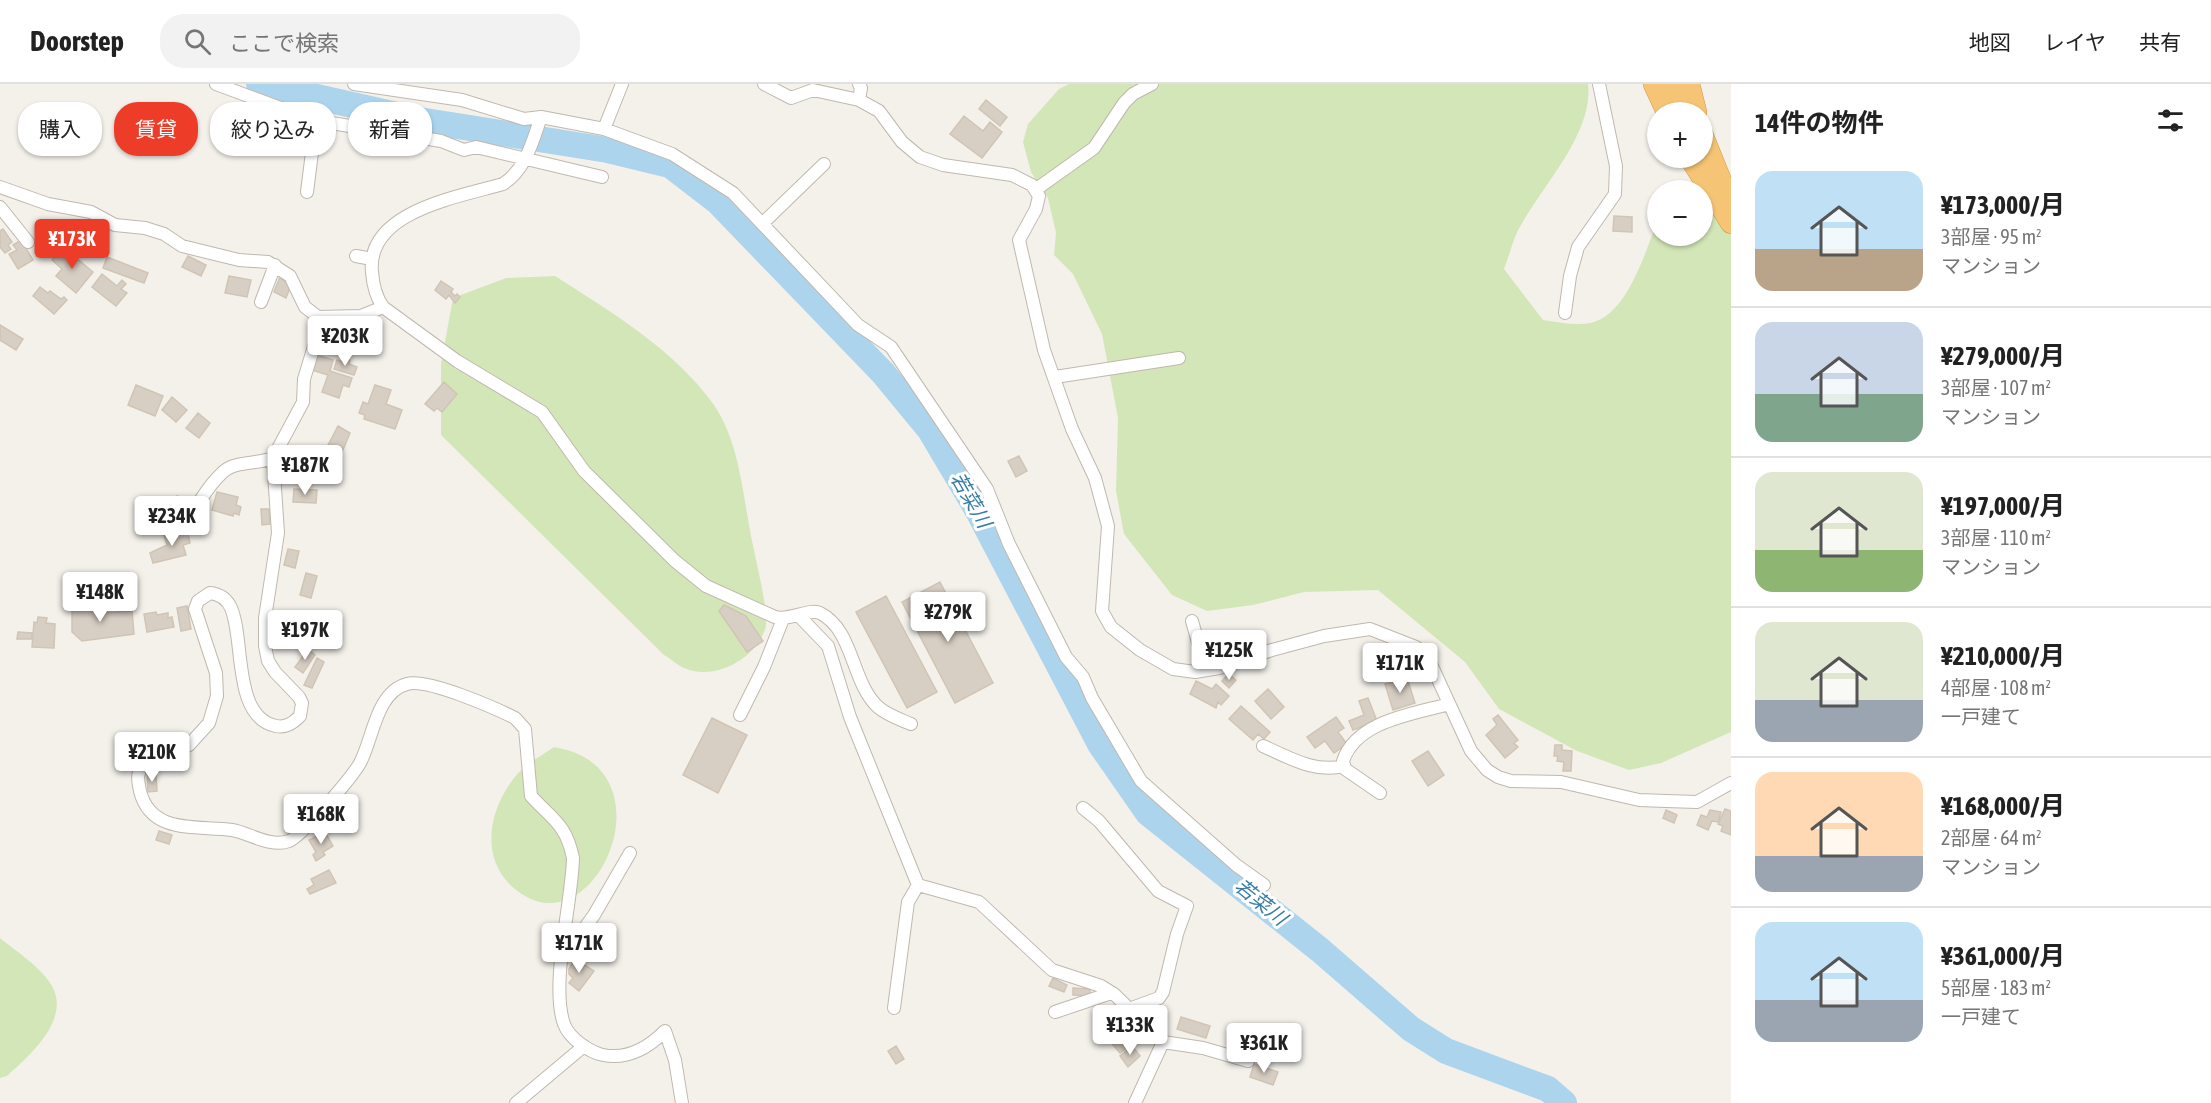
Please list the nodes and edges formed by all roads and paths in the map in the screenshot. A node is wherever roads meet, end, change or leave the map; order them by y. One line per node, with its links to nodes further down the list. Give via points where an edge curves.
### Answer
1 (216, 84): 13 (street)
2 (354, 84): 17 (street, via 462,100 524,119)
3 (622, 84): 19 (street)
4 (764, 84): 11 (street, via 791,98)
5 (859, 84): 12 (street)
6 (1152, 84): 28 (street, via 1124,103 1094,148)
7 (1599, 84): 41 (street, via 1616,166 1616,194 1578,247)
8 (1654, 84): 14 (highway)
9 (1672, 84): 15 (highway)
10 (1689, 84): 16 (highway)
11 (810, 87): 12 (street)
12 (859, 100): 28 (street, via 879,111 902,142 920,157 942,165 1012,176)
13 (265, 102)
14 (1662, 102)
15 (1678, 102)
16 (1694, 102)
17 (540, 120): 19 (street); 21 (street)
18 (336, 124): 21 (street, via 441,141 464,150 476,147)
19 (604, 129): 33 (street, via 644,142 696,167 733,193)
20 (312, 156): 29 (street)
21 (527, 157): 26 (street); 37 (street, via 503,184 436,203 407,216 384,234)
22 (1713, 161): 30 (highway)
23 (824, 164): 33 (street)
24 (1696, 168): 34 (highway)
25 (1705, 168): 32 (highway)
26 (602, 177)
27 (0, 187): 38 (street, via 48,204 91,212 115,225 164,234 182,246)
28 (1035, 190): 44 (street, via 1039,195 1036,209 1019,240 1044,350)
29 (307, 192)
30 (1731, 206)
31 (0, 207): 35 (street)
32 (1731, 215)
33 (763, 223): 61 (street, via 858,325 891,347 987,489 1009,544 1066,657 1083,677 1141,781)
34 (1731, 224)
35 (28, 242)
36 (356, 256): 37 (street)
37 (372, 259): 40 (street, via 375,290)
38 (275, 265): 39 (street); 42 (street, via 294,280 309,312)
39 (261, 302)
40 (383, 308): 42 (street, via 361,316); 48 (street, via 457,361 542,411 584,471 675,561 706,586)
41 (1565, 313)
42 (323, 317): 45 (street, via 304,379 303,402)
43 (1179, 358): 44 (street)
44 (1055, 377): 50 (street, via 1072,429 1095,478 1108,526 1102,611 1111,627 1173,669 1195,672)
45 (273, 458): 46 (street, via 224,471 194,513 183,520); 62 (street, via 278,533 265,618 266,646 268,662 302,703 300,716 281,727 264,723 249,702 242,679 232,610 217,594 203,596 195,609 216,673 217,696 209,723 196,740 176,753 150,761 138,772 148,810 165,824 234,830 273,842 289,841 313,820 359,765 386,699 407,684 424,682 505,713 525,729 531,796 562,825 573,858)
46 (151, 527)
47 (800, 616): 48 (street); 53 (street, via 810,611 819,613 833,624 876,705); 60 (street, via 828,646 850,717)
48 (783, 619): 52 (street)
49 (1192, 621): 50 (street, via 1199,646)
50 (1219, 668): 51 (street, via 1282,647 1344,631 1370,629 1416,647 1430,662)
51 (1449, 704): 55 (street, via 1367,730 1345,752); 56 (street, via 1471,751 1498,777 1561,782 1639,800 1697,802)
52 (740, 715)
53 (910, 724)
54 (1263, 746): 55 (street, via 1320,768)
55 (1344, 766): 57 (street)
56 (1731, 783)
57 (1380, 793)
58 (1083, 808): 65 (street, via 1099,821 1158,891 1187,906 1160,998)
59 (630, 853): 62 (street, via 594,915)
60 (918, 885): 63 (street, via 979,902 1052,970); 64 (street, via 908,902)
61 (1264, 885)
62 (563, 958): 68 (street, via 560,982 564,1026)
63 (1111, 993): 65 (street); 66 (street)
64 (894, 1008)
65 (1129, 1009): 67 (street)
66 (1054, 1012)
67 (1163, 1042): 69 (street); 72 (street)
68 (584, 1046): 70 (street); 71 (street, via 602,1055 619,1056 652,1044 665,1031 675,1060)
69 (1248, 1061)
70 (516, 1103)
71 (682, 1103)
72 (1135, 1103)

